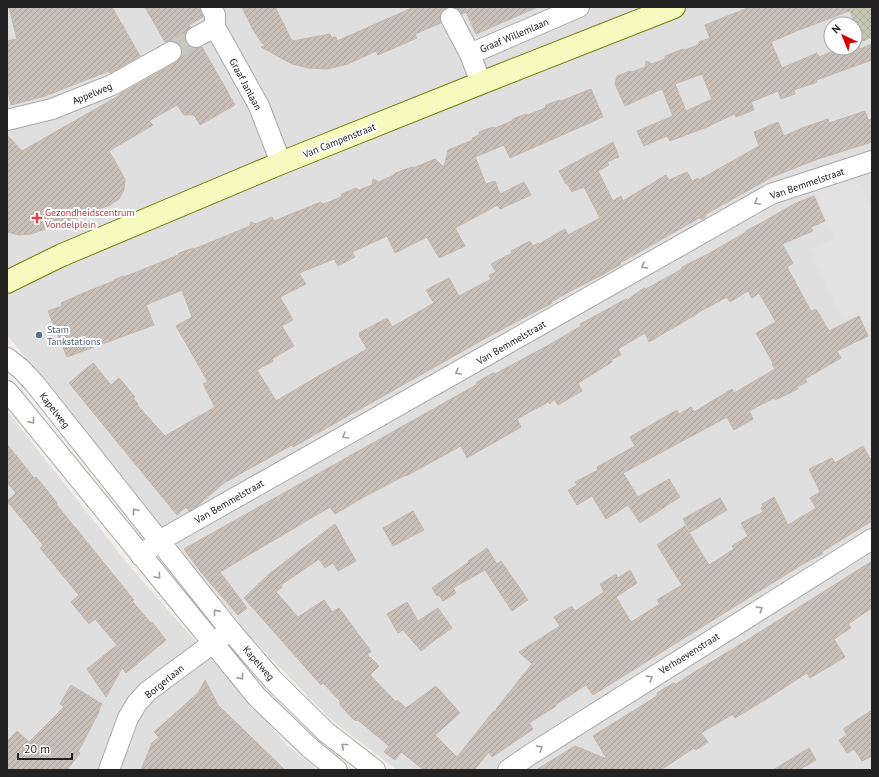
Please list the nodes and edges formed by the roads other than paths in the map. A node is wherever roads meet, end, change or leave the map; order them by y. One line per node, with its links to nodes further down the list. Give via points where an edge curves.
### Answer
1 (211, 7): 5 (street, Graaf Janlaan, via 215,15)
2 (579, 7): 8 (street, Graaf Willemlaan)
3 (674, 7): 9 (street, Van Campenstraat)
4 (451, 18): 8 (street)
5 (215, 27): 6 (street); 12 (street, Graaf Janlaan, via 258,106)
6 (196, 38)
7 (171, 52): 10 (street, Appelweg, via 112,85 52,109)
8 (470, 54): 9 (street)
9 (481, 83): 12 (street, Van Campenstraat)
10 (7, 120)
11 (872, 161): 18 (street, Van Bemmelstraat, one-way to 18, via 771,194)
12 (281, 163): 13 (street, Van Campenstraat, via 62,255)
13 (7, 282)
14 (7, 358): 15 (street, Kapelweg)
15 (34, 384): 16 (street); 18 (street, Kapelweg, one-way to 15)
16 (11, 395): 19 (street, one-way to 19)
17 (872, 539): 25 (street, Verhoevenstraat, one-way to 17)
18 (159, 541): 19 (street); 20 (street, Kapelweg, one-way to 18)
19 (141, 556): 21 (street, one-way to 21)
20 (230, 630): 21 (street, Borgerlaan); 24 (street, Kapelweg, one-way to 20, via 326,732 273,680)
21 (213, 642): 22 (street, Borgerlaan, via 148,691 137,703 128,718); 23 (street, one-way to 23, via 257,697)
22 (109, 770)
23 (337, 770)
24 (375, 770)
25 (508, 770)

